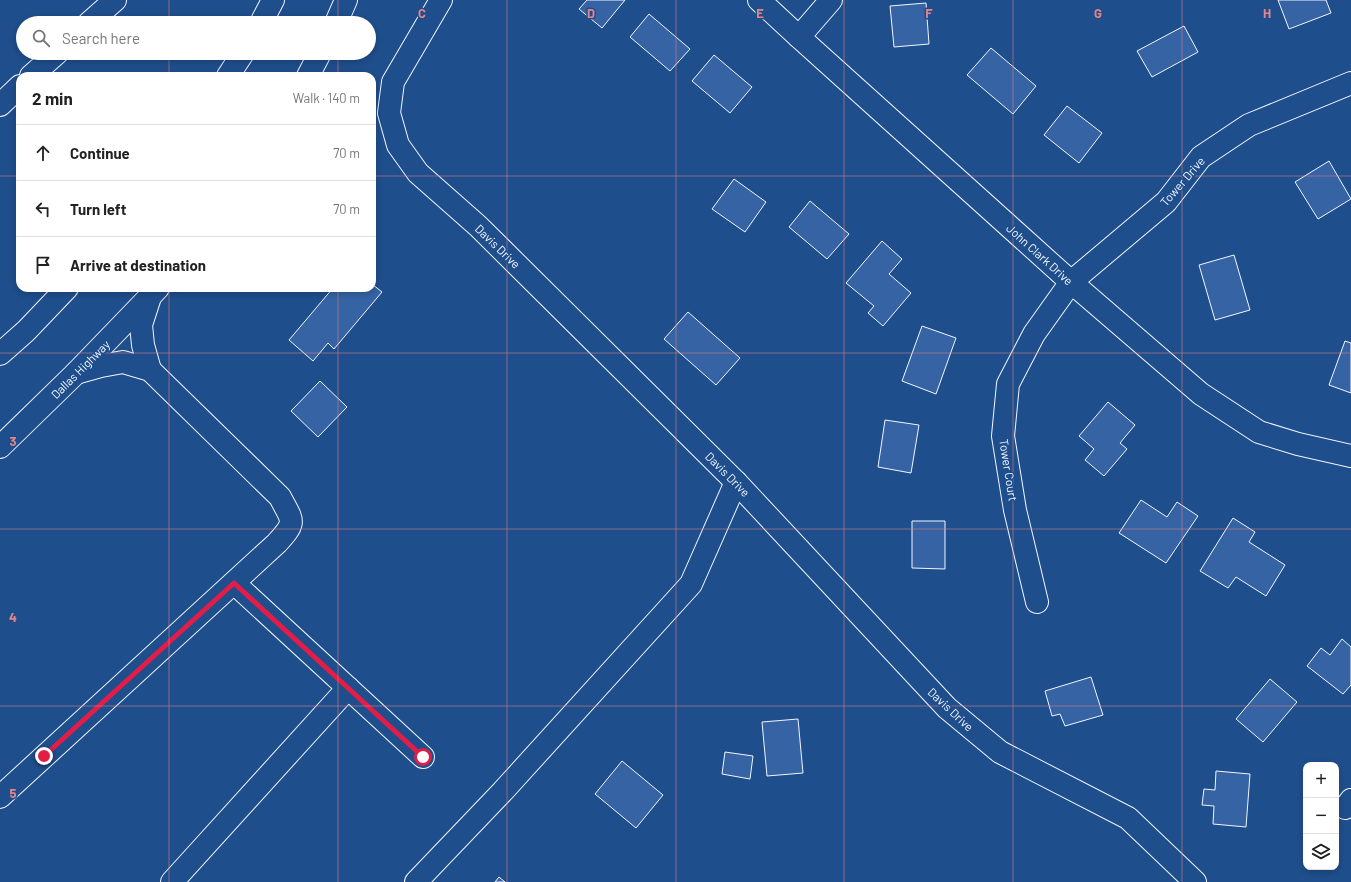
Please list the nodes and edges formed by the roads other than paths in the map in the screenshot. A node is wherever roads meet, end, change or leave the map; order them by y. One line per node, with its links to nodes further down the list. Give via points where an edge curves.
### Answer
1 (115, 0): 7 (street)
2 (273, 0): 8 (street)
3 (346, 0): 9 (street)
4 (441, 0): 28 (street, Davis Drive, via 393,82 389,113 398,145 418,173 478,226)
5 (759, 0): 10 (street, John Clark Drive)
6 (831, 0): 10 (street)
7 (97, 16)
8 (265, 16)
9 (339, 16)
10 (799, 37): 20 (street, John Clark Drive)
11 (49, 60): 14 (street)
12 (239, 60): 15 (street)
13 (316, 60): 16 (street)
14 (36, 72)
15 (231, 72)
16 (310, 72)
17 (1351, 83): 20 (street, Tower Drive, via 1249,125 1201,158 1166,202)
18 (16, 90): 19 (street)
19 (0, 105)
20 (1071, 282): 27 (street, John Clark Drive, via 1201,394 1260,432); 30 (street, Tower Court, via 1034,334 1008,384 1003,436 1015,510)
21 (63, 292): 23 (street)
22 (154, 293): 24 (street, via 142,325 143,345); 25 (street, Dallas Highway)
23 (0, 354)
24 (150, 370): 25 (street, via 123,362); 29 (street, via 280,497 291,518 290,529)
25 (76, 373): 26 (street, Dallas Highway)
26 (0, 447)
27 (1351, 456)
28 (736, 482): 35 (street, via 691,584 503,791); 36 (street, Davis Drive, via 947,708 1000,752 1128,818)
29 (234, 583): 31 (street); 33 (street)
30 (1037, 602)
31 (348, 688): 32 (street); 34 (street)
32 (423, 757)
33 (0, 797)
34 (172, 882)
35 (416, 882)
36 (1195, 882)

